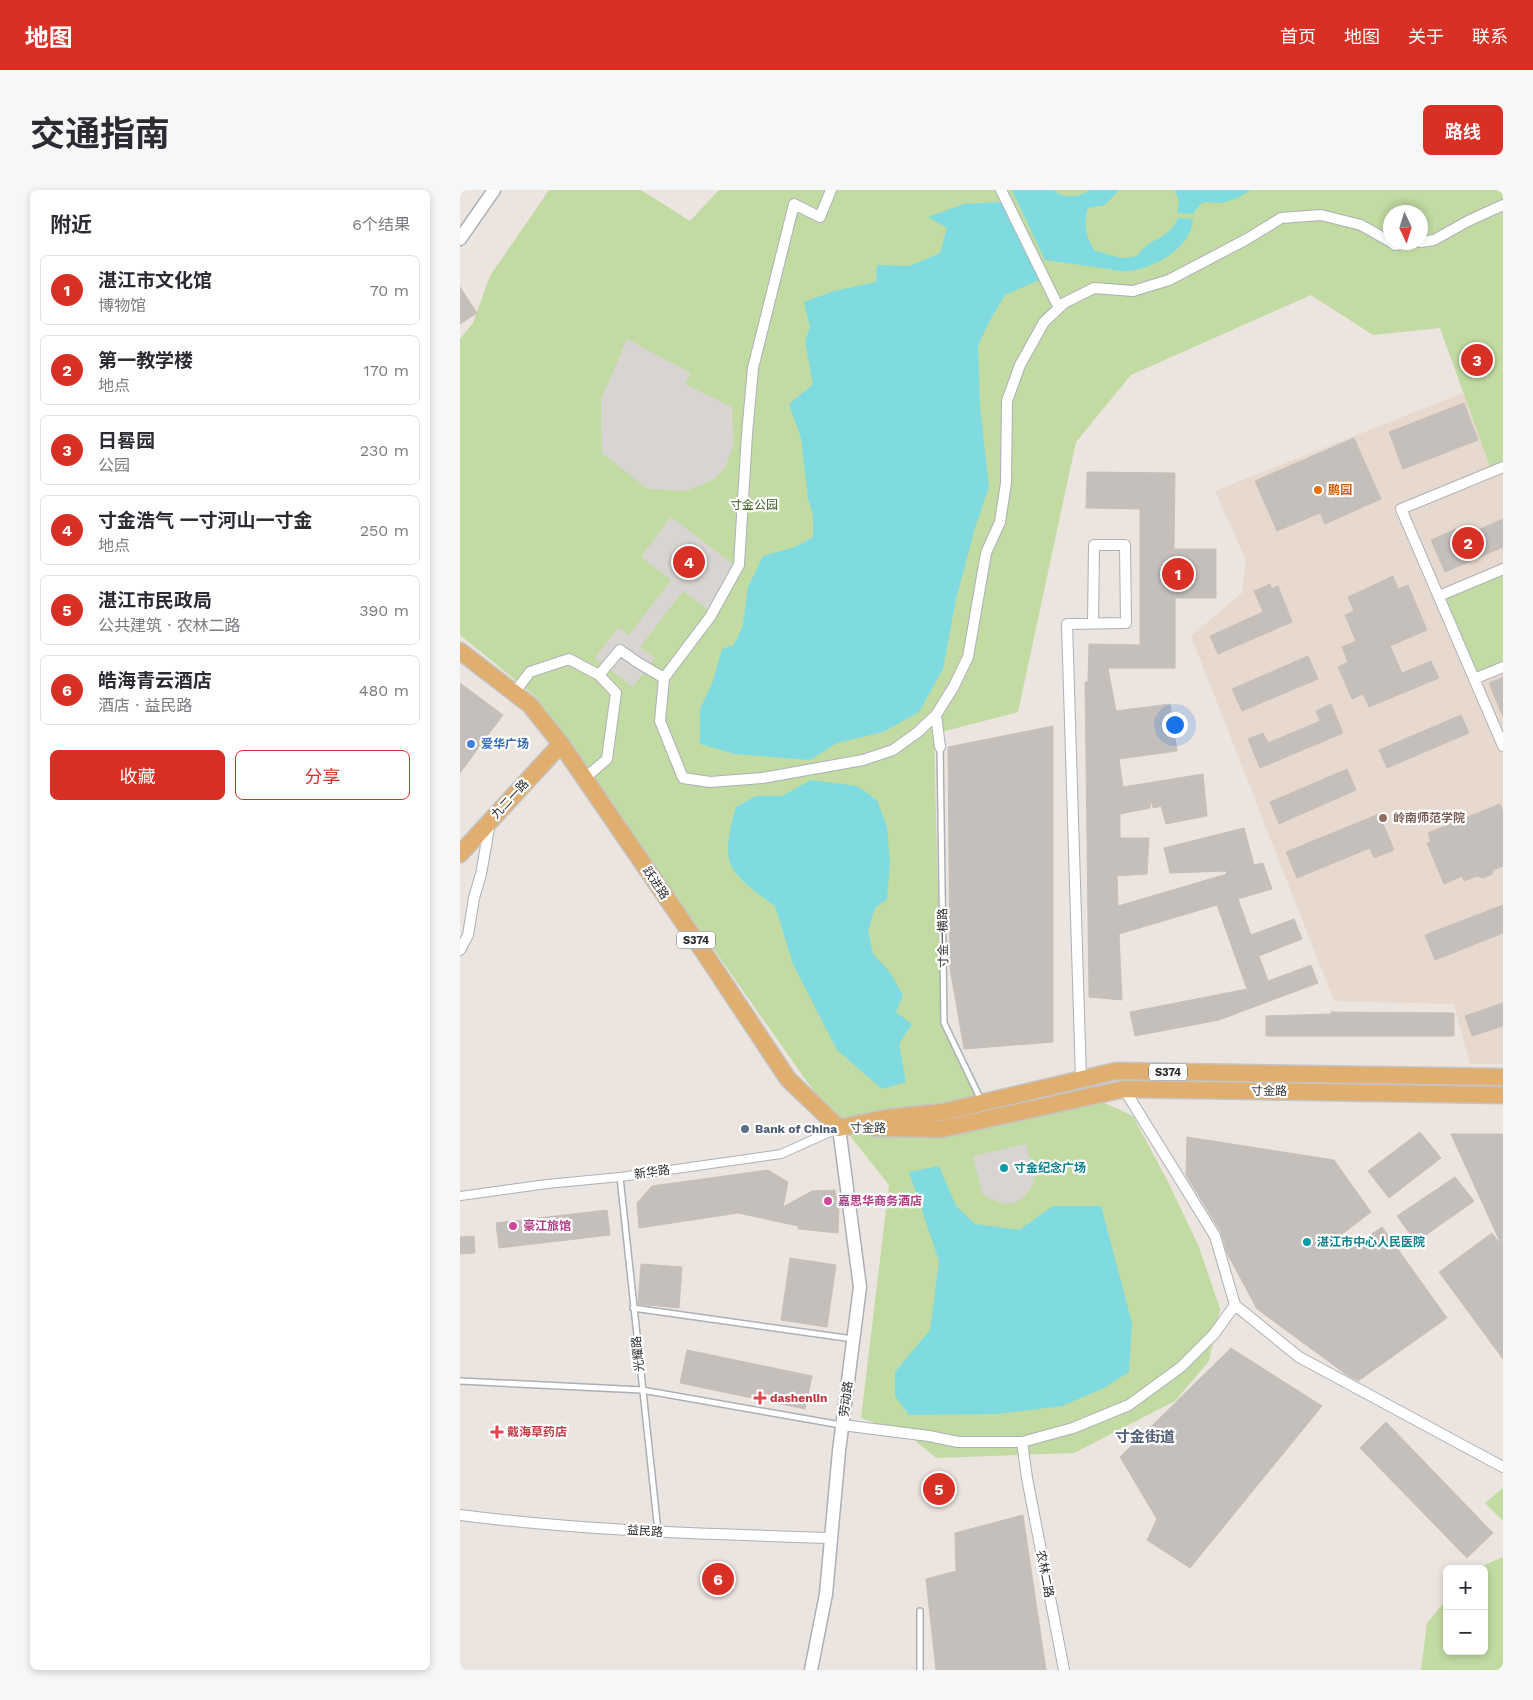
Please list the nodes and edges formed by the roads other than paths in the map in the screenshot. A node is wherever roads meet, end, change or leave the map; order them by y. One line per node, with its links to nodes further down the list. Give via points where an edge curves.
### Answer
1 (494, 190): 6 (street)
2 (831, 190): 16 (street, via 820,217 794,204 753,368 739,565 710,617)
3 (1001, 190): 8 (street)
4 (1503, 205): 7 (street)
5 (1383, 237): 8 (street, via 1361,225 1321,215 1281,218 1169,280 1134,291 1094,288)
6 (460, 239)
7 (1428, 241)
8 (1059, 308): 19 (street, via 1044,322 1020,365 1007,401 1006,483 1000,522 986,553 968,657)
9 (1503, 467): 11 (street, via 1401,509)
10 (1503, 569): 11 (street)
11 (1439, 596): 17 (street)
12 (1093, 624): 12 (street, via 1126,623 1125,545 1094,545); 28 (street, via 1067,624)
13 (460, 651): 18 (main road, 跃进路 / S374)
14 (1503, 667): 17 (street)
15 (599, 675): 16 (street, via 620,650); 18 (street, via 569,659 530,672); 23 (street, via 616,693 607,759)
16 (664, 678): 19 (street, via 660,721 682,778 710,782 762,778 863,760 893,750)
17 (1474, 678): 21 (street)
18 (514, 693): 20 (main road, 跃进路 / S374, via 530,706)
19 (936, 715): 22 (street)
20 (561, 744): 23 (main road, 跃进路 / S374); 24 (main road, 九二一路)
21 (1503, 746)
22 (940, 747): 31 (lane, 寸金一横路, via 944,1023)
23 (585, 778): 33 (main road, 跃进路 / S374, via 788,1079)
24 (491, 821): 25 (main road, 九二一路); 26 (street, via 468,935)
25 (464, 847)
26 (460, 950)
27 (1503, 1077): 28 (main road, 寸金路 / S374, via 1116,1071)
28 (1082, 1079): 31 (main road, 寸金路 / S374)
29 (1124, 1090): 30 (main road, 寸金路 / S374); 32 (main road, 寸金路 / S374); 36 (street, via 1214,1236)
30 (1503, 1095)
31 (982, 1102): 32 (lane, 寸金一横路); 33 (main road, 寸金路 / S374, via 943,1112 886,1118)
32 (989, 1119): 33 (main road, 寸金路 / S374, via 942,1129)
33 (839, 1128): 34 (street, 新华路, via 781,1154); 38 (street, 劳动路, via 860,1287)
34 (620, 1177): 35 (street, 新华路); 37 (lane, 光耀路)
35 (460, 1196)
36 (1235, 1305): 42 (street, via 1214,1334 1180,1367 1129,1405 1073,1428); 43 (street, via 1298,1357)
37 (634, 1308): 38 (lane); 40 (lane, 光耀路)
38 (853, 1339): 41 (street, 劳动路)
39 (460, 1381): 40 (lane)
40 (642, 1390): 41 (lane); 45 (lane, 光耀路)
41 (842, 1425): 42 (street, via 958,1442); 46 (street, 劳动路)
42 (1022, 1442): 50 (street, 农林二路)
43 (1503, 1467)
44 (460, 1515): 45 (street, 益民路)
45 (658, 1532): 46 (street, 益民路)
46 (831, 1538): 48 (street, 劳动路, via 826,1594)
47 (920, 1611): 49 (lane)
48 (811, 1670)
49 (920, 1670)
50 (1064, 1670)

